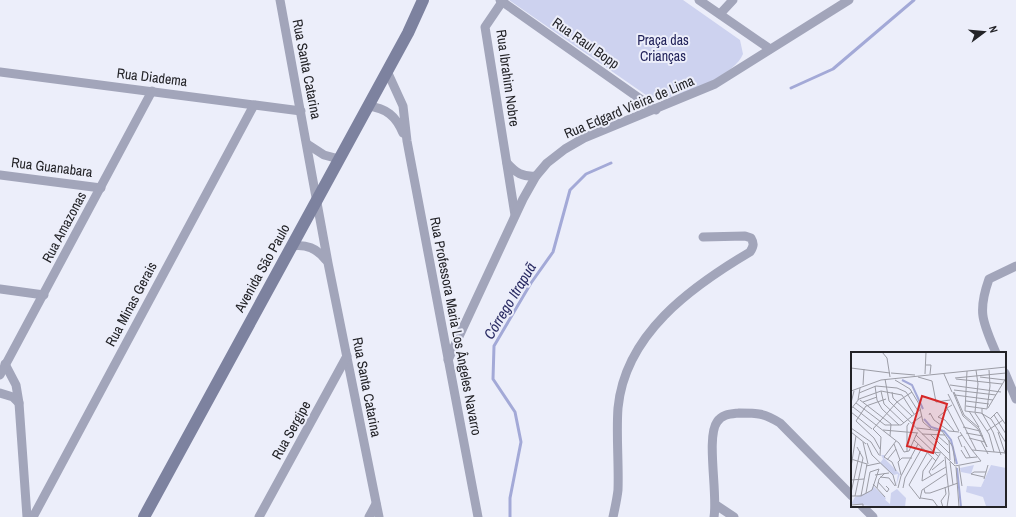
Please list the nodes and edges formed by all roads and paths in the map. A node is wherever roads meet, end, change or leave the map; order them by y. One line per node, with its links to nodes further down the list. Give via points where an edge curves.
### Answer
1 (280, 0): 17 (street, Rua Santa Catarina)
2 (423, 0): 9 (main road, Avenida São Paulo)
3 (429, 0): 9 (main road, Avenida São Paulo)
4 (699, 0): 8 (street)
5 (733, 0): 8 (street)
6 (849, 0): 10 (street, Rua Edgard Vieira de Lima)
7 (501, 1): 16 (street, Rua Raul Bopp); 21 (street, Rua Ibrahim Nobre, via 485,27)
8 (720, 14): 10 (street)
9 (408, 33): 11 (main road, Avenida São Paulo)
10 (770, 49): 16 (street, Rua Edgard Vieira de Lima, via 715,84)
11 (387, 71): 15 (main road, Avenida São Paulo); 18 (street, Rua Professora Maria Los Ângeles Navarro, via 403,106)
12 (0, 72): 13 (street, Rua Diadema)
13 (152, 91): 14 (street, Rua Diadema); 24 (street, Rua Amazonas)
14 (254, 105): 17 (street, Rua Diadema); 47 (street, Rua Minas Gerais)
15 (368, 106): 18 (street, Rua Professora Maria Los Ângeles Navarro, via 389,113 399,123); 20 (main road, Avenida São Paulo)
16 (656, 110): 23 (street, Rua Edgard Vieira de Lima, via 584,138 547,163)
17 (301, 111): 19 (street, Rua Santa Catarina)
18 (407, 141): 35 (street, Rua Professora Maria Los Ângeles Navarro)
19 (307, 144): 20 (street, via 324,155); 25 (street, Rua Santa Catarina)
20 (339, 159): 25 (main road, Avenida São Paulo)
21 (507, 163): 23 (street, via 518,174 526,177); 26 (street, Rua Ibrahim Nobre)
22 (0, 175): 24 (street, Rua Guanabara)
23 (536, 176): 26 (street, Rua Edgard Vieira de Lima)
24 (101, 188): 32 (street, Rua Amazonas)
25 (316, 201): 28 (main road, Avenida São Paulo); 29 (street, Rua Santa Catarina)
26 (516, 215): 35 (street, Rua Edgard Vieira de Lima)
27 (703, 237): 53 (street, via 745,236 751,238 753,247 750,252 678,302 647,336 632,358 622,385 618,408 618,492)
28 (291, 246): 29 (street, via 310,246 318,250); 48 (main road, Avenida São Paulo)
29 (328, 263): 34 (street, Rua Santa Catarina)
30 (1016, 266): 33 (street, via 989,279 983,294 981,310)
31 (0, 289): 32 (street)
32 (44, 294): 36 (street, Rua Amazonas)
33 (996, 352)
34 (347, 356): 43 (street, Rua Santa Catarina); 49 (street, Rua Sergipe)
35 (448, 360): 52 (street, Rua Professora Maria Los Ângeles Navarro)
36 (5, 364): 37 (street, Rua Amazonas); 41 (street, via 16,385)
37 (0, 375)
38 (1006, 375): 40 (street)
39 (0, 393): 41 (street, via 13,397)
40 (1016, 399)
41 (19, 403): 46 (street)
42 (851, 495): 44 (street, via 780,423 760,413 728,414 717,422 712,435)
43 (376, 504): 50 (street); 51 (street, Rua Santa Catarina)
44 (716, 504): 54 (street); 55 (street)
45 (863, 507): 56 (street)
46 (27, 517)
47 (33, 517)
48 (144, 517)
49 (259, 517)
50 (369, 517)
51 (378, 517)
52 (478, 517)
53 (613, 517)
54 (714, 517)
55 (734, 517)
56 (873, 517)

